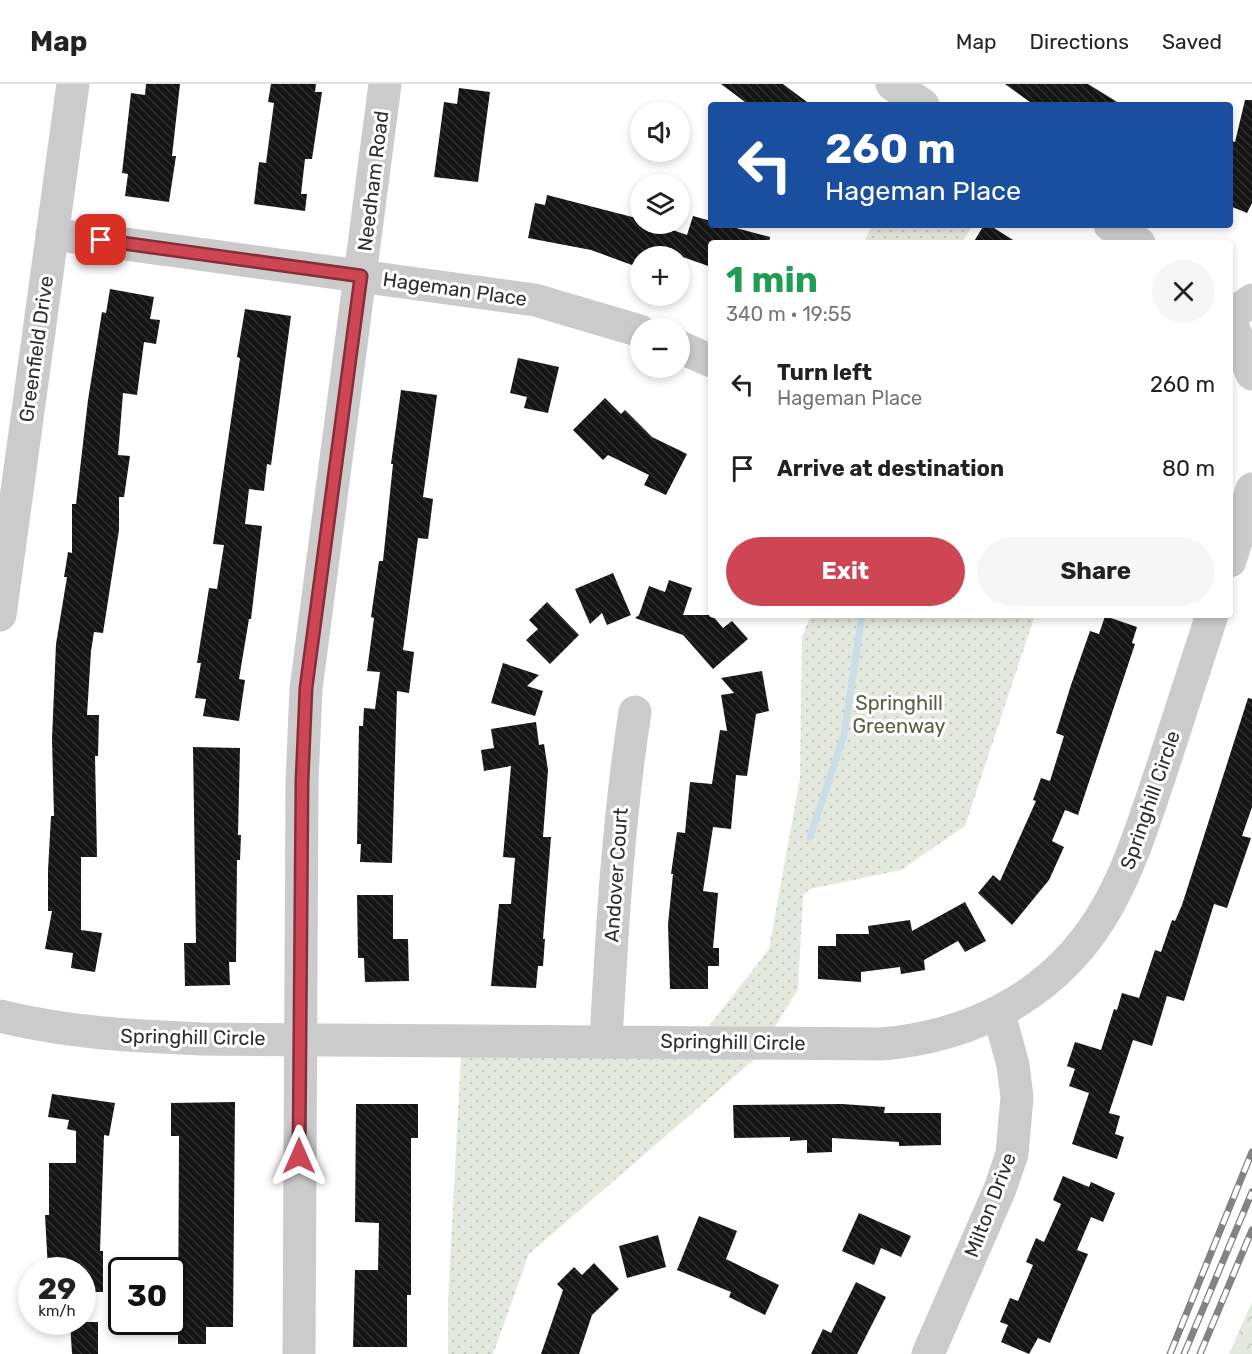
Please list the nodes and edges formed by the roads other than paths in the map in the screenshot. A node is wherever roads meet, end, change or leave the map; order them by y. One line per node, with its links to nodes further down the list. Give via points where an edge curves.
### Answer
1 (73, 84): 6 (street, Greenfield Drive)
2 (385, 84): 8 (street, Needham Road)
3 (892, 84): 4 (street)
4 (918, 102)
5 (1115, 228): 7 (street)
6 (52, 234): 8 (street, Hageman Place); 18 (street, Greenfield Drive)
7 (1134, 240)
8 (361, 276): 12 (street, Hageman Place, via 536,300); 23 (street, Needham Road, via 306,688)
9 (1252, 300): 10 (street)
10 (1233, 316)
11 (1233, 326): 15 (street)
12 (630, 328)
13 (690, 352): 14 (street)
14 (708, 360)
15 (1252, 374)
16 (1252, 489): 17 (street)
17 (1233, 551)
18 (0, 615)
19 (1211, 618): 21 (street, Springhill Circle, via 1139,838 1109,904 1091,932 1055,973)
20 (635, 712): 24 (street, Andover Court, via 623,786)
21 (999, 1014): 24 (street, Springhill Circle, via 928,1037 881,1044); 26 (street, Milton Drive, via 1017,1096 1012,1154)
22 (0, 1016): 23 (street, Springhill Circle, via 99,1035)
23 (300, 1039): 24 (street, Springhill Circle); 25 (street, Needham Road)
24 (606, 1040)
25 (299, 1354)
26 (928, 1354)

